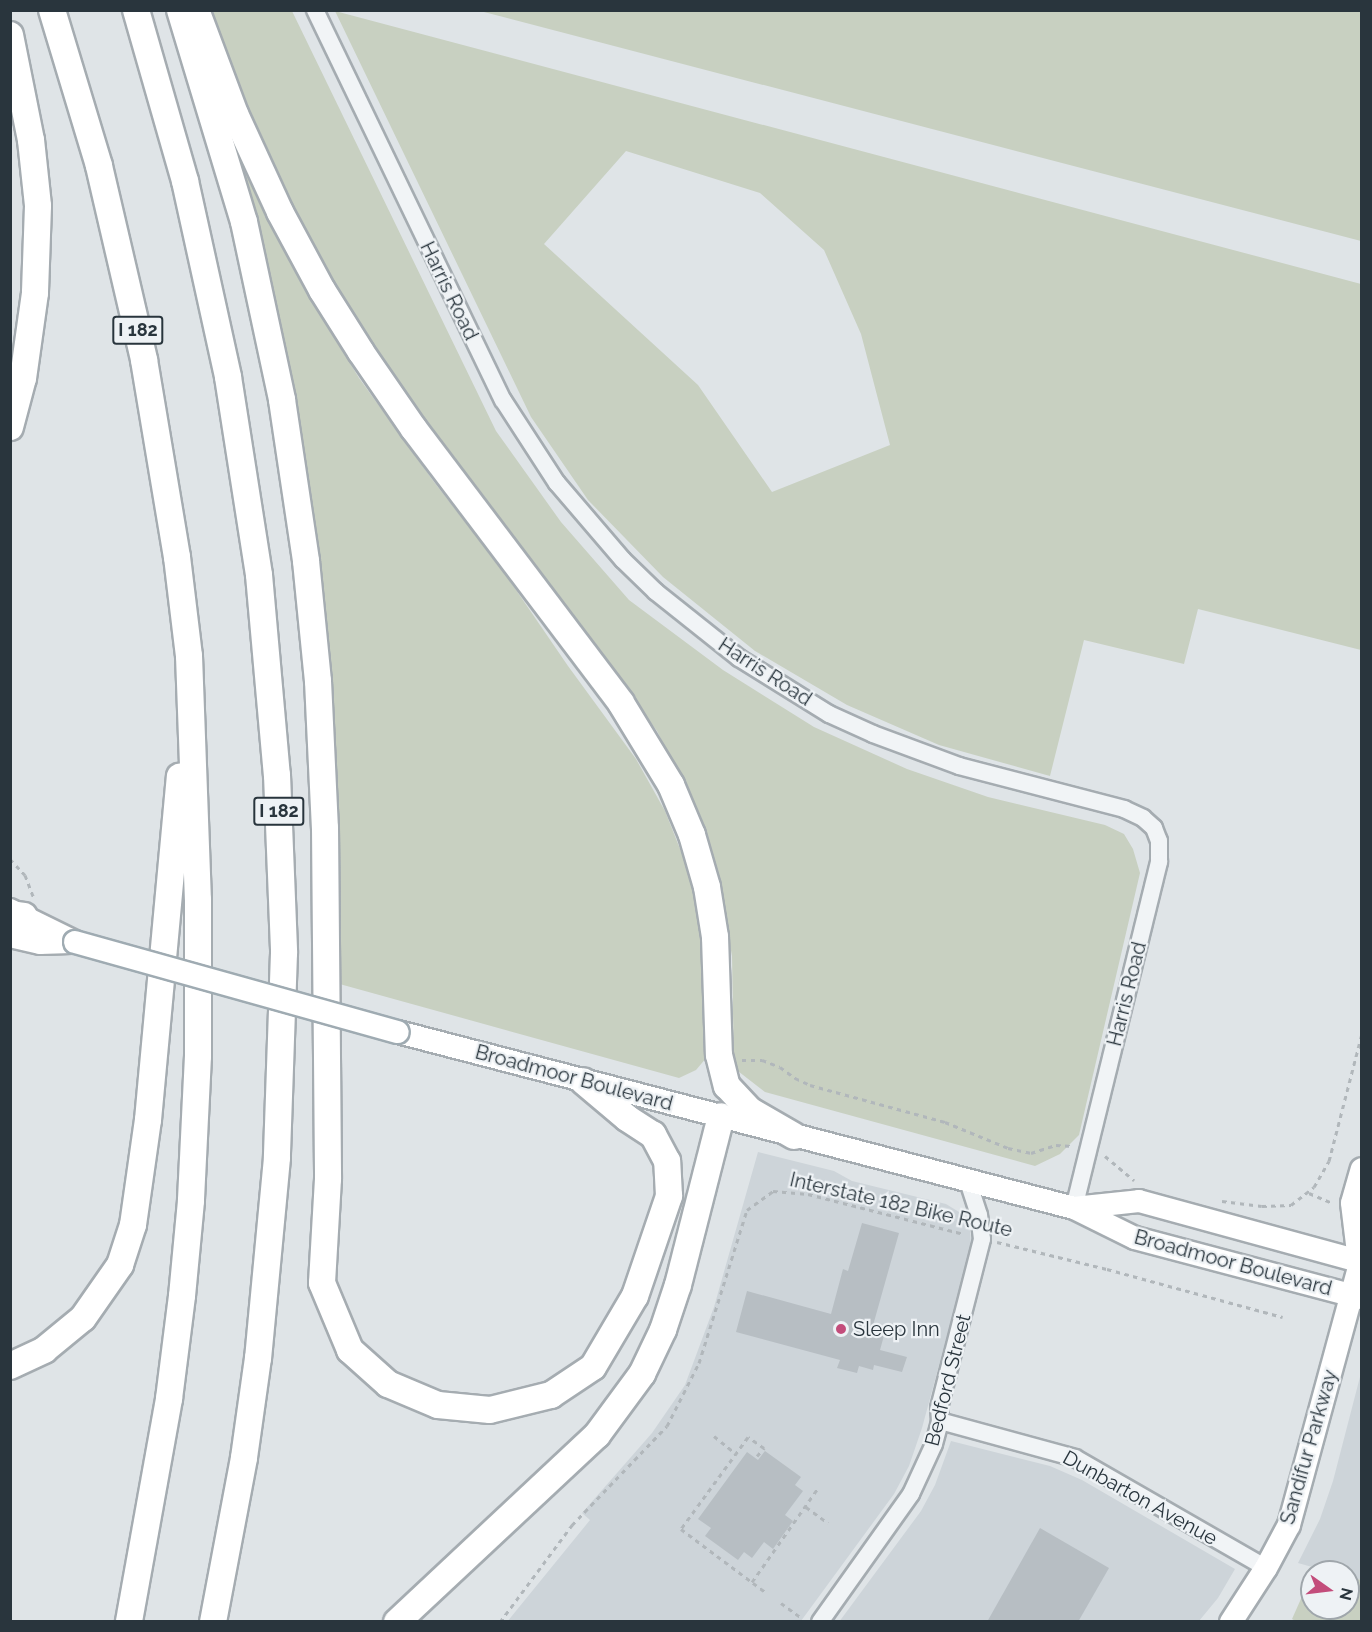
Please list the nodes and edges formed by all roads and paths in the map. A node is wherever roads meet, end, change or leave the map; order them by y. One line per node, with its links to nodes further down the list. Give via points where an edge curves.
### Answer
1 (52, 10): 8 (highway, I 182, via 99,166 144,360 172,524)
2 (136, 10): 34 (highway, I 182, via 185,181 228,377 259,575 277,775 284,953 277,1158 258,1358 244,1458)
3 (180, 10): 10 (highway, via 244,222 282,400 306,561 318,681 325,828 328,1179 322,1283 350,1350 388,1384 438,1405 490,1410 551,1395 593,1367 635,1296 669,1196 667,1161 653,1135)
4 (196, 10): 12 (highway, via 280,212 322,290 414,429 621,704 670,785 692,835 706,887 715,937 719,1055 727,1086 749,1110)
5 (315, 10): 15 (street, Harris Road, via 503,400 557,483 623,560 656,592 739,658 829,714 959,766 1124,809 1154,828 1159,841 1159,862)
6 (10, 35): 7 (highway, via 31,140 38,206 35,293 23,378)
7 (10, 427)
8 (189, 656): 20 (highway, via 159,1014 133,1225 120,1265 83,1318 44,1350); 33 (highway, I 182, via 198,900 198,1056 191,1201 169,1399)
9 (14, 919): 10 (main road, Broadmoor Boulevard, bridge, via 39,943 75,942)
10 (583, 1080): 11 (main road, Broadmoor Boulevard)
11 (721, 1116): 12 (main road, Broadmoor Boulevard); 35 (highway, via 678,1285 642,1374 597,1435)
12 (794, 1136): 14 (main road, Broadmoor Boulevard)
13 (1362, 1168): 17 (main road, Sandifur Parkway, via 1352,1203)
14 (968, 1182): 15 (main road, Broadmoor Boulevard); 16 (street, Bedford Street)
15 (1074, 1209): 17 (main road, Broadmoor Boulevard, via 1138,1201); 18 (main road, Broadmoor Boulevard, via 1134,1238)
16 (982, 1239): 19 (path, Interstate 182 Bike Route); 21 (street, Bedford Street, via 939,1408); 36 (path, Interstate 182 Bike Route, via 808,1194 773,1191 747,1210 699,1363 668,1426 572,1524)
17 (1361, 1260): 18 (main road, Sandifur Parkway)
18 (1356, 1297): 28 (main road, Sandifur Parkway, via 1289,1525)
19 (1282, 1317)
20 (10, 1366)
21 (940, 1421): 28 (street, Dunbarton Avenue, via 1075,1458); 37 (street, Bedford Street, via 911,1494)
22 (714, 1437): 23 (path)
23 (736, 1454): 24 (path, via 748,1437 764,1448); 29 (path, via 681,1529)
24 (757, 1456)
25 (818, 1488): 26 (path)
26 (806, 1507): 27 (path); 29 (path)
27 (828, 1523)
28 (1266, 1568): 38 (main road, Sandifur Parkway)
29 (752, 1582): 30 (path)
30 (764, 1591)
31 (781, 1603): 32 (path)
32 (800, 1617)
33 (129, 1622)
34 (213, 1622)
35 (397, 1622)
36 (500, 1622)
37 (820, 1622)
38 (1231, 1622)

